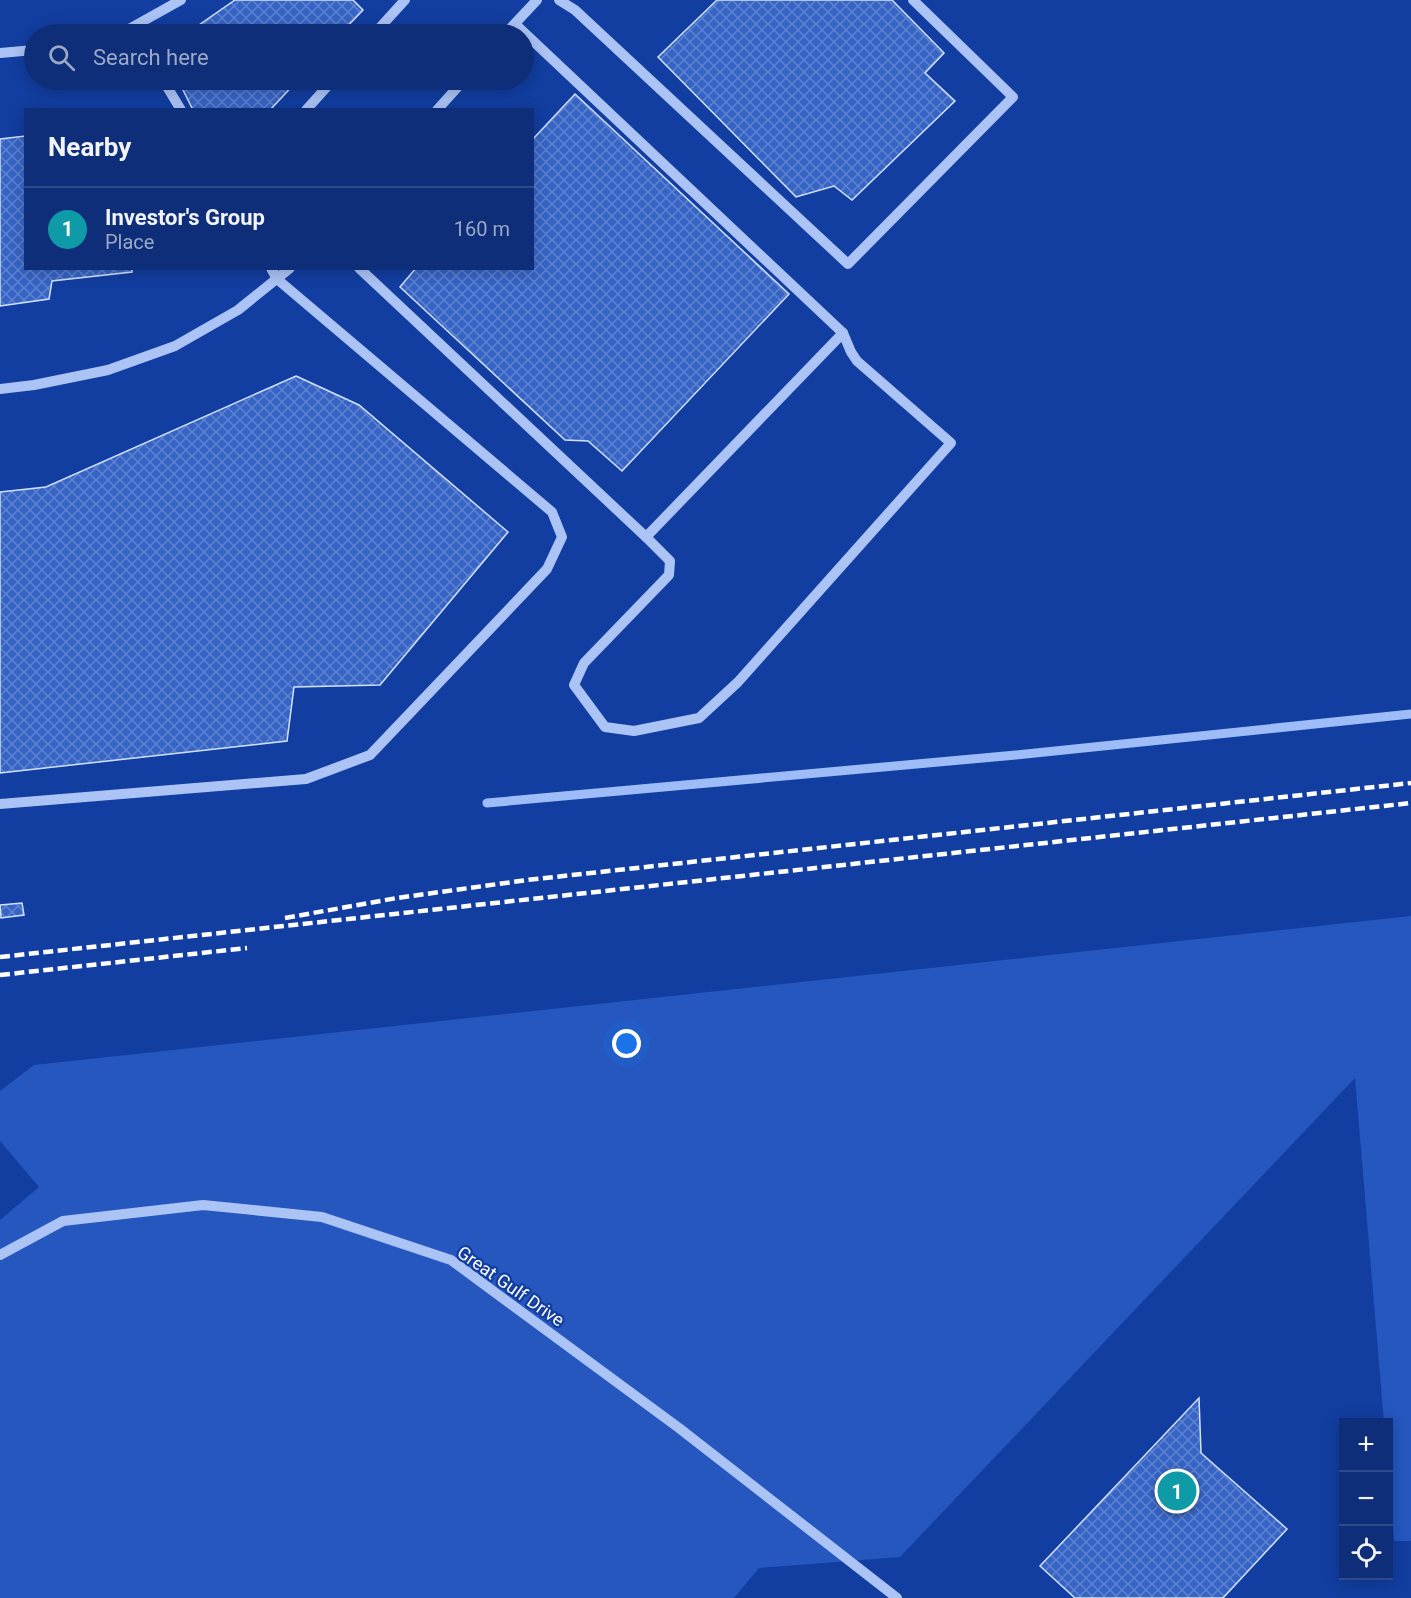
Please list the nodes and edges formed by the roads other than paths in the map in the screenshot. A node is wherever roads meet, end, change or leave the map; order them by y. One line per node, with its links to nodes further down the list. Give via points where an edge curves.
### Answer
1 (181, 0): 6 (street)
2 (405, 0): 7 (street)
3 (537, 0): 8 (street)
4 (559, 0): 5 (street, via 575,10 848,264 1013,97)
5 (913, 0)
6 (145, 24)
7 (383, 24)
8 (515, 24)
9 (534, 42): 22 (street)
10 (24, 51): 11 (street)
11 (0, 53)
12 (169, 90): 15 (street)
13 (324, 90): 16 (street)
14 (455, 90): 17 (street)
15 (180, 108)
16 (308, 108)
17 (439, 108)
18 (272, 270): 21 (street)
19 (288, 270): 21 (street)
20 (361, 270): 24 (street)
21 (277, 279): 23 (street, via 238,310 174,346 108,370); 25 (street, via 552,512 562,537 548,569 370,755 306,779)
22 (843, 333): 24 (street); 24 (street, via 857,361 951,443 738,682 699,718 634,731 605,727 574,685 584,663 669,575 670,561)
23 (0, 389)
24 (646, 537)
25 (0, 804)
26 (0, 1255): 27 (street, Great Gulf Drive, via 63,1221 203,1205 322,1217 451,1260 679,1428)
27 (897, 1598)

